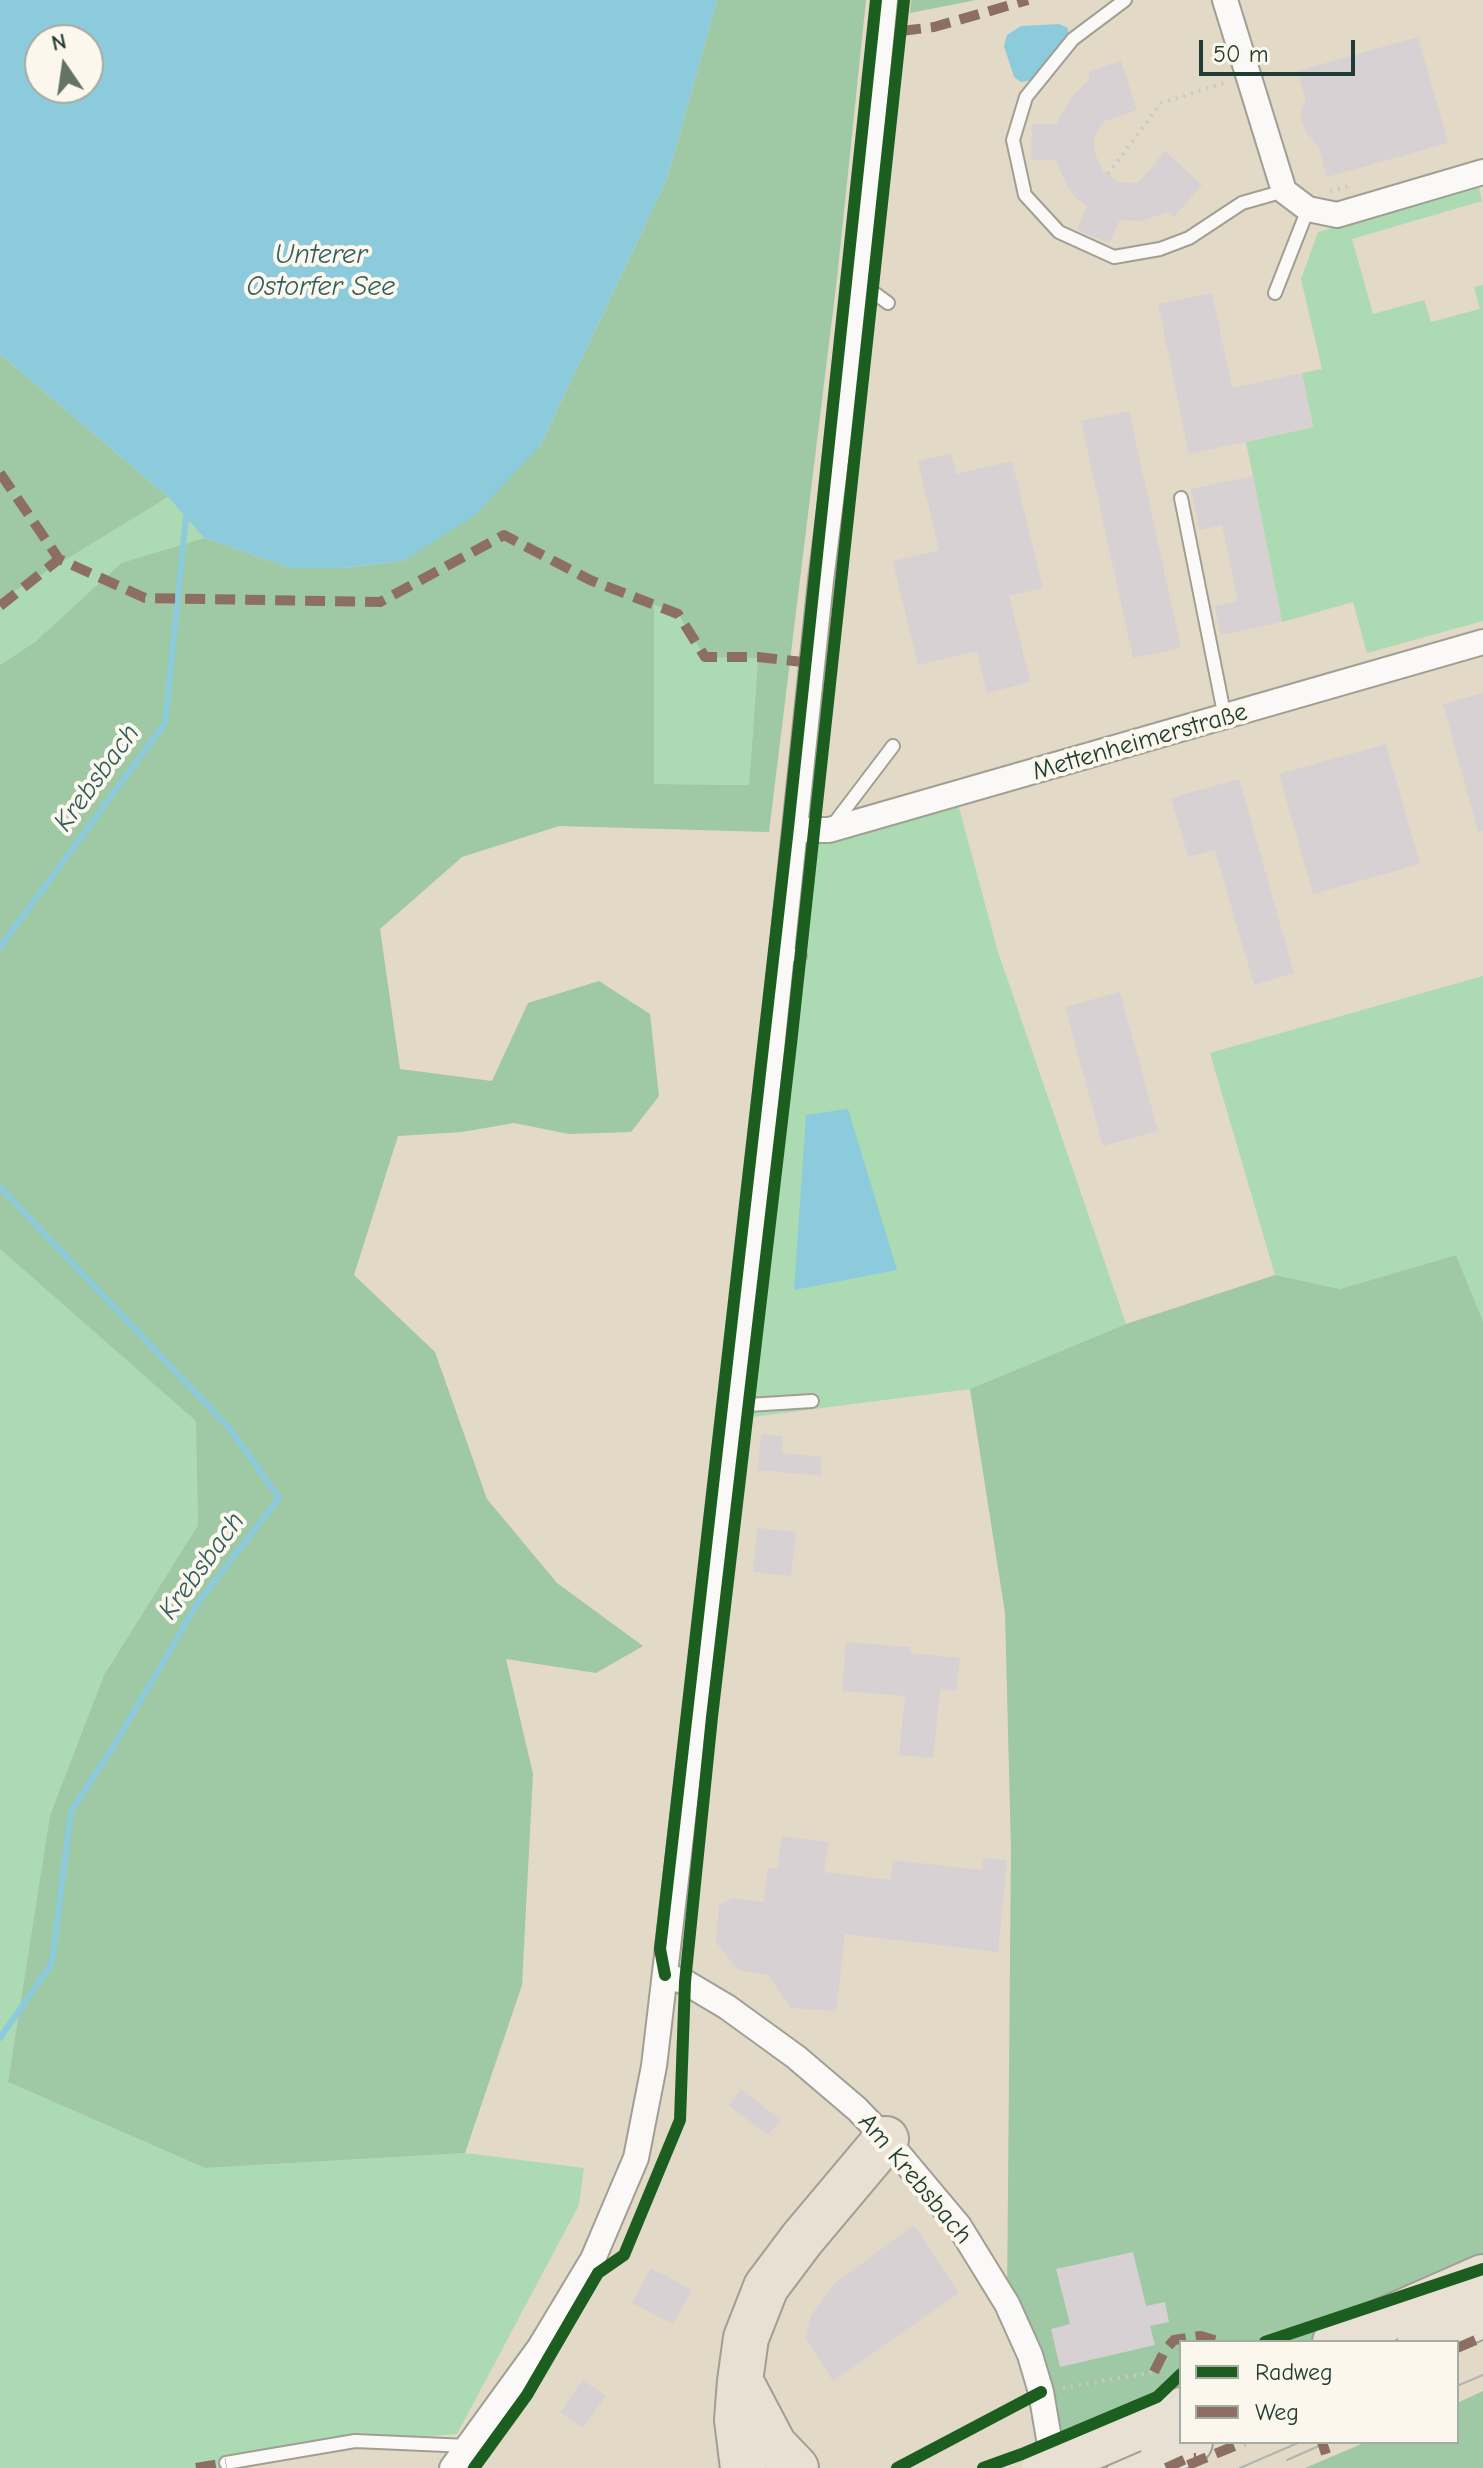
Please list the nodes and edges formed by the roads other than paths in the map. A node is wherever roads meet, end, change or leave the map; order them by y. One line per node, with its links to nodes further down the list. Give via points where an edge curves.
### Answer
1 (885, 0): 7 (street)
2 (1125, 0): 5 (lane, via 1073,39 1026,97 1013,140 1025,195 1059,232 1114,257 1189,238 1242,203)
3 (1225, 0): 5 (street)
4 (1483, 172): 6 (street, via 1337,215)
5 (1284, 191): 6 (street)
6 (1315, 201): 8 (lane)
7 (858, 281): 9 (lane); 14 (street)
8 (1275, 293)
9 (888, 303)
10 (1181, 498): 12 (lane)
11 (1483, 642): 12 (street, Mettenheimerstraße)
12 (1225, 718): 15 (street, Mettenheimerstraße)
13 (893, 746): 15 (lane)
14 (795, 830): 15 (street, Mettenheimerstraße); 17 (street, via 791,955)
15 (829, 830)
16 (812, 1401): 17 (lane)
17 (733, 1403): 18 (street)
18 (665, 1975): 19 (street, Am Krebsbach, via 727,2007 796,2057); 27 (street, via 636,2158 593,2259 540,2347)
19 (886, 2139): 24 (highway, via 766,2287 746,2338); 34 (street, Am Krebsbach, via 959,2226 1007,2304 1041,2392)
20 (1483, 2277): 22 (highway)
21 (1483, 2315): 23 (highway)
22 (1340, 2340)
23 (1425, 2340)
24 (740, 2381): 31 (highway, via 737,2420); 32 (highway, via 774,2445)
25 (1179, 2412): 28 (highway)
26 (1181, 2444): 28 (highway)
27 (469, 2446): 29 (lane, via 355,2441); 30 (street)
28 (1135, 2454): 33 (highway, bridge)
29 (226, 2463)
30 (452, 2468)
31 (743, 2468)
32 (796, 2468)
33 (1044, 2468)
34 (1054, 2468)

